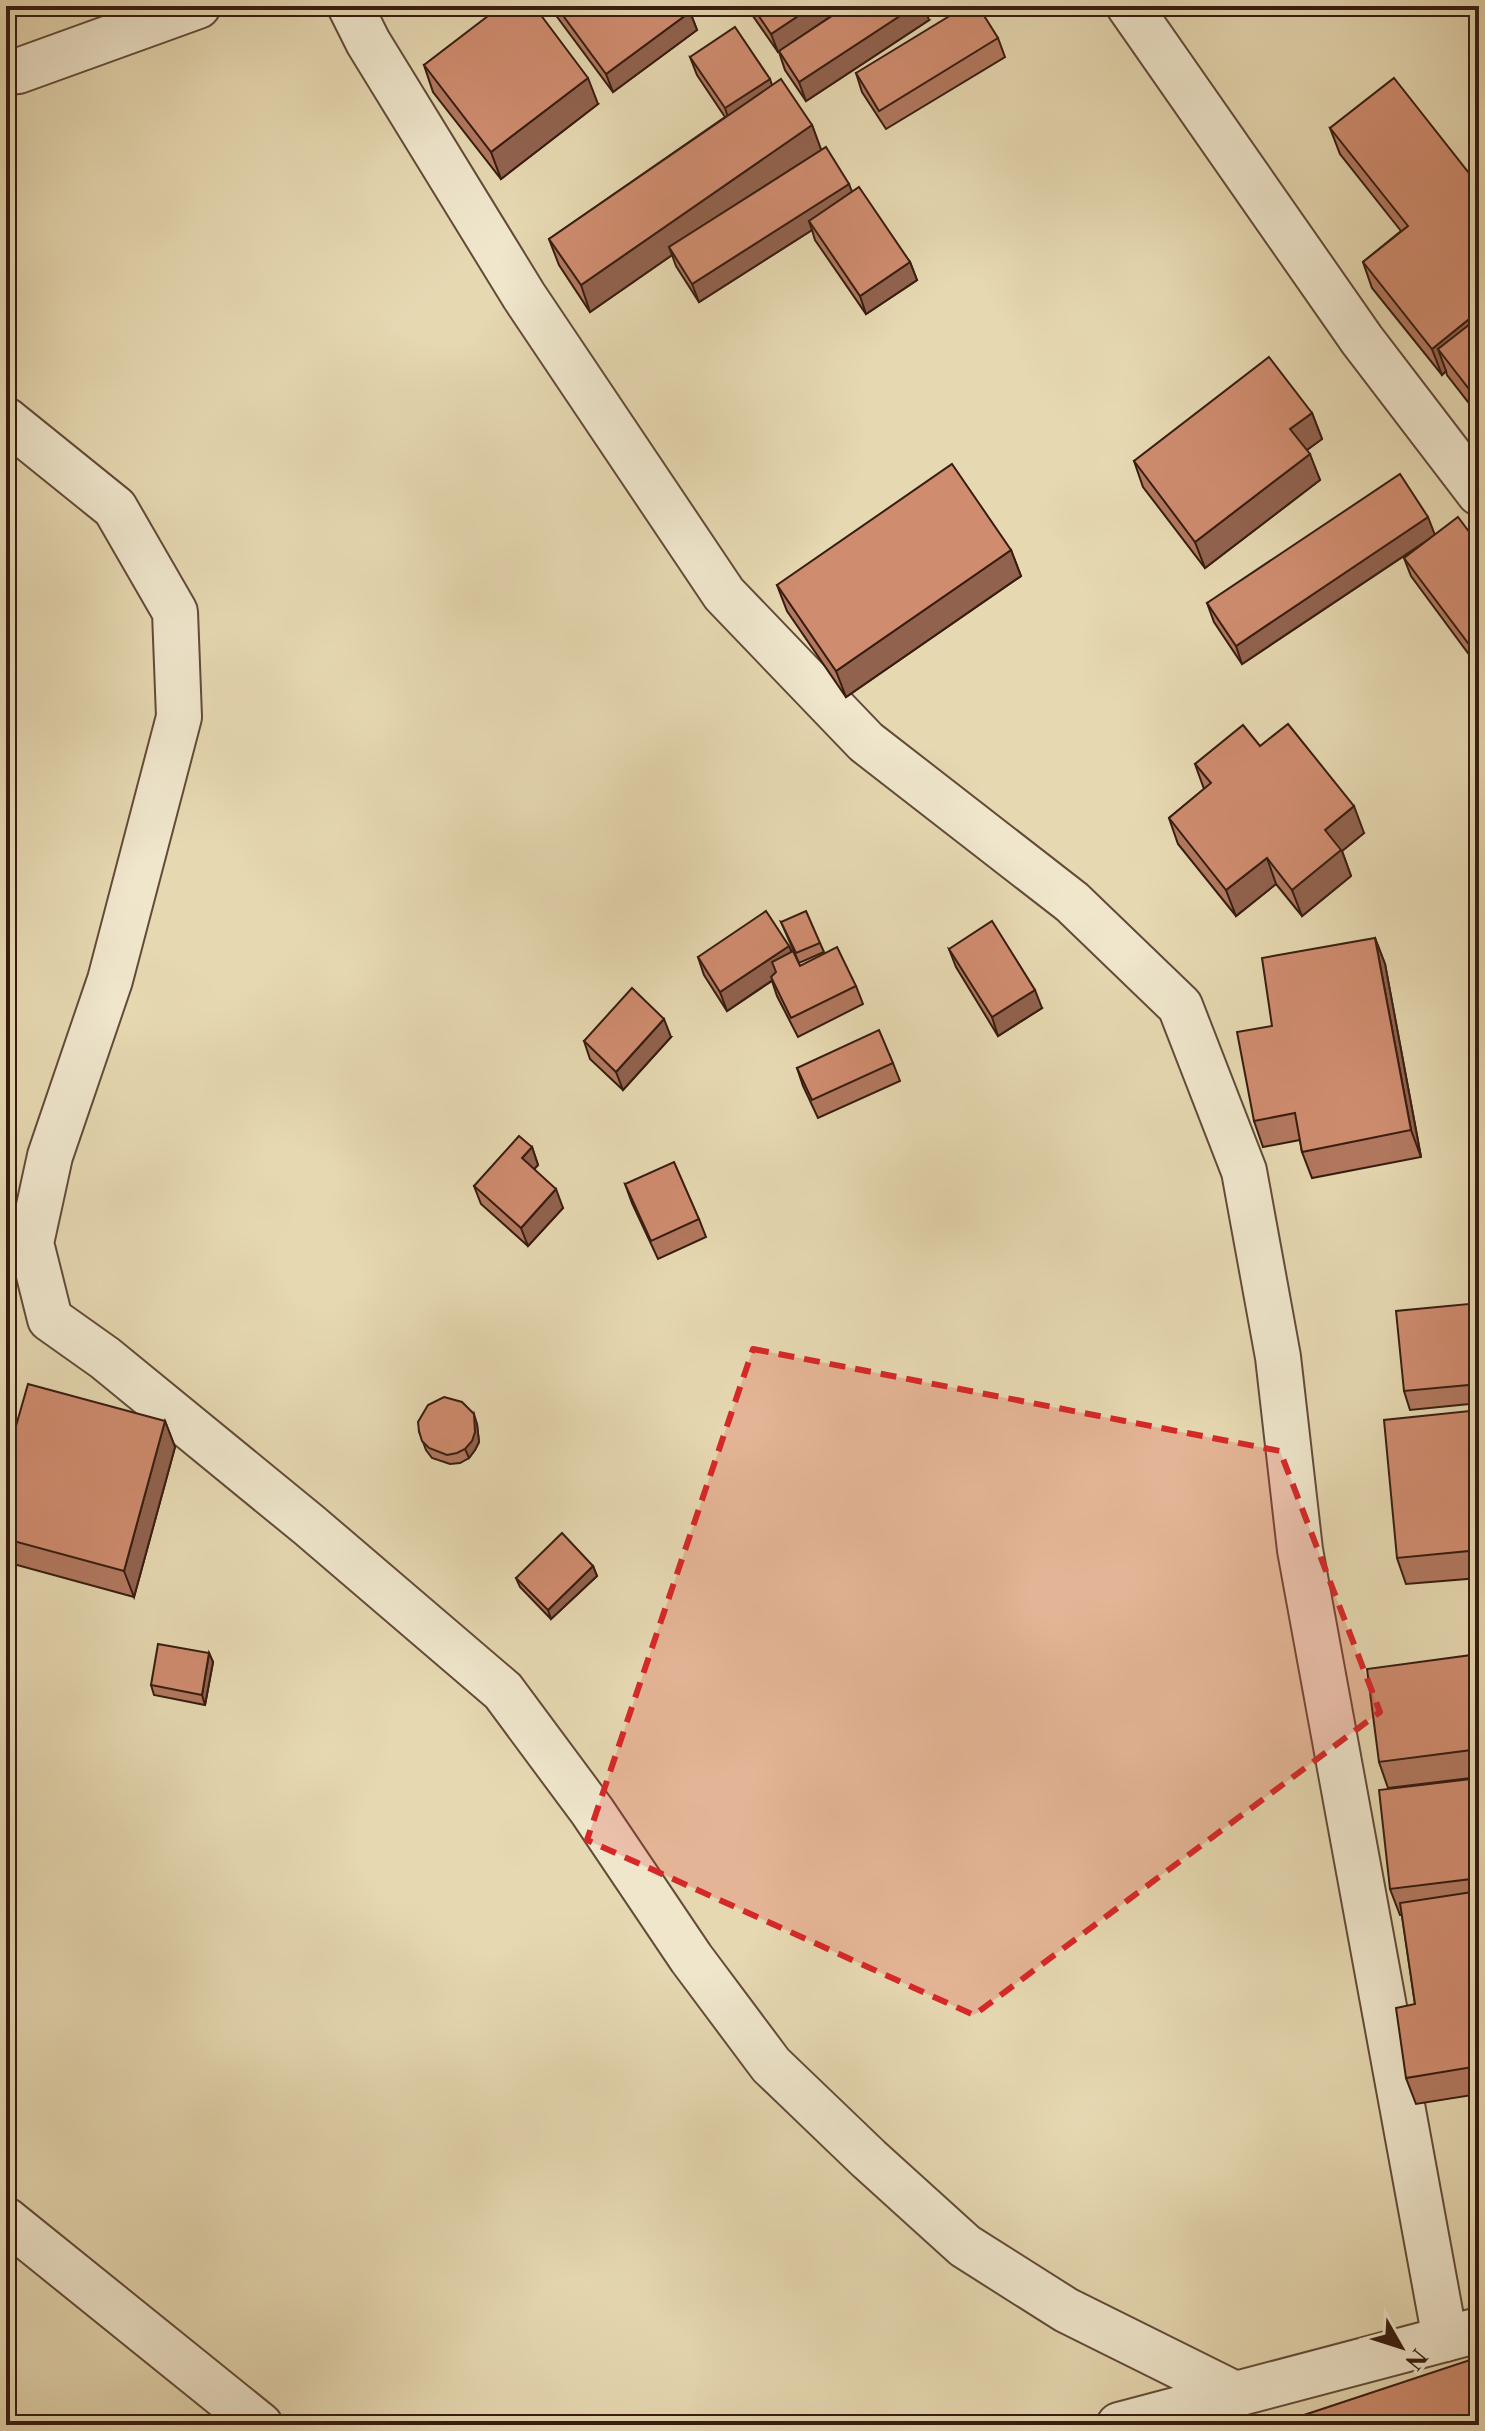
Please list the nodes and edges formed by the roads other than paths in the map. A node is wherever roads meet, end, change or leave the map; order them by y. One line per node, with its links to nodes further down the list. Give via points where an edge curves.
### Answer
1 (198, 6): 4 (street)
2 (350, 6): 8 (street, via 524,296 724,594 866,742 1072,902 1180,1006 1244,1171 1278,1357 1300,1550)
3 (1129, 6): 6 (street, via 1362,340)
4 (6, 72)
5 (6, 420): 9 (street, via 115,508 175,612 179,717 110,980 50,1156 31,1243 50,1319 309,1525 503,1691 771,2065 869,2159 965,2246 1066,2310)
6 (1479, 493)
7 (6, 2220): 10 (street)
8 (1462, 2335): 9 (street)
9 (1235, 2394): 11 (street)
10 (260, 2425)
11 (1119, 2425)

